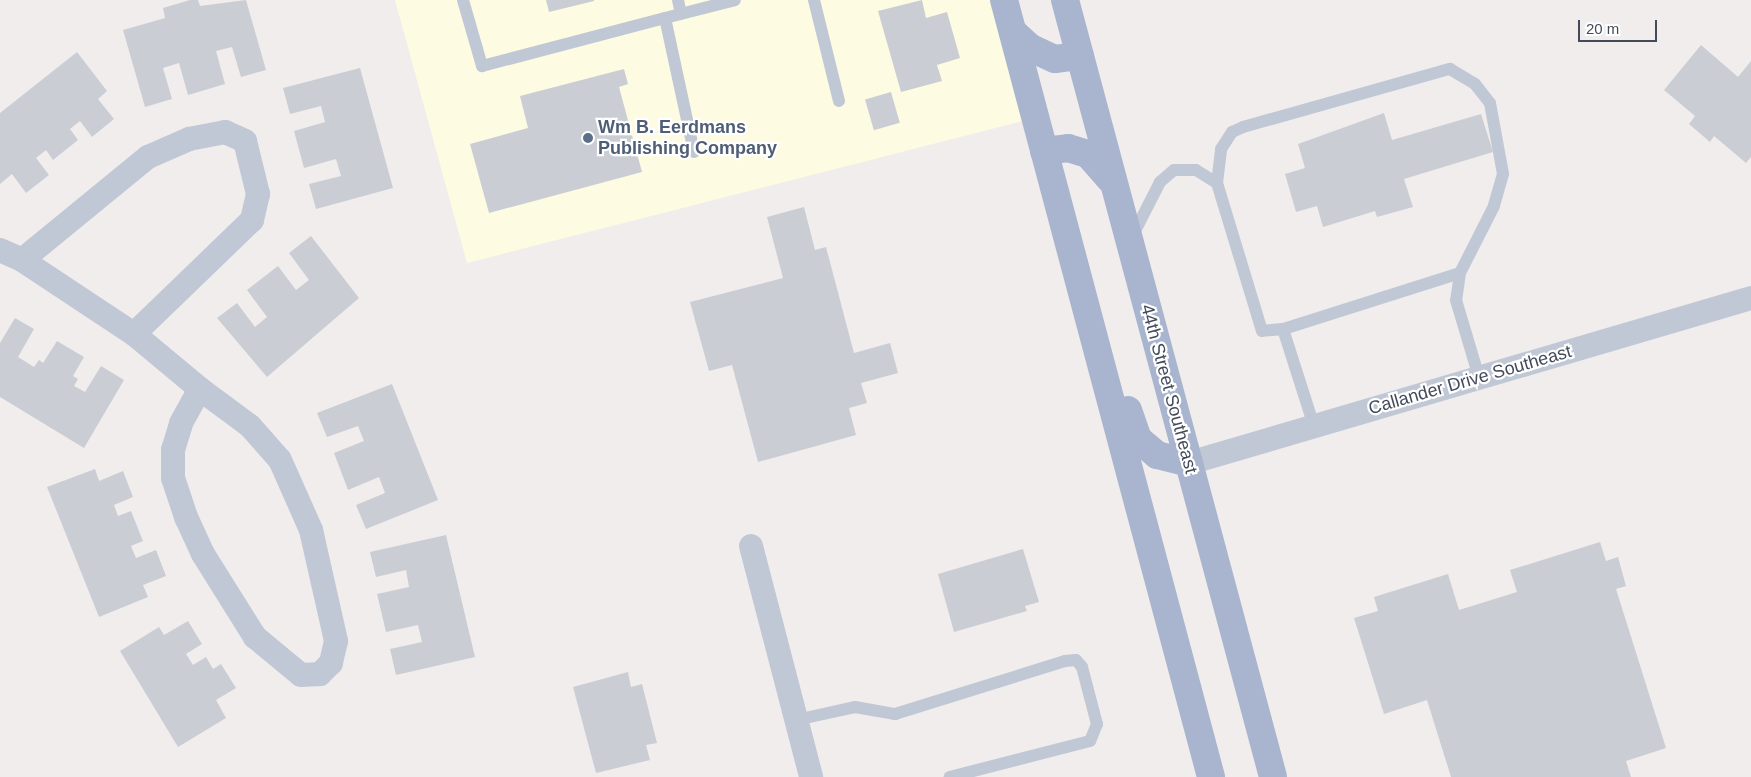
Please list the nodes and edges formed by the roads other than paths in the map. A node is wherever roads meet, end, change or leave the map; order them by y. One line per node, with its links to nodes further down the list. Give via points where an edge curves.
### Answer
1 (463, 0): 8 (lane, via 482,66)
2 (678, 0): 7 (lane)
3 (736, 0): 7 (lane)
4 (814, 0): 11 (lane)
5 (1004, 0): 9 (main road)
6 (1065, 0): 10 (main road, 44th Street Southeast)
7 (681, 14): 8 (lane)
8 (665, 18): 13 (lane)
9 (1012, 32): 10 (main road, via 1031,48 1055,59); 12 (main road)
10 (1080, 56): 15 (main road, 44th Street Southeast)
11 (839, 101)
12 (1044, 151): 15 (main road, via 1068,148 1088,154 1103,166); 19 (main road)
13 (694, 152)
14 (1217, 184): 16 (lane, via 1196,170 1170,173 1160,182); 20 (lane, via 1221,149 1232,132 1450,69 1475,84 1490,103 1503,166 1494,206); 22 (lane, via 1257,323 1268,333)
15 (1116, 192): 16 (main road, 44th Street Southeast)
16 (1130, 242): 27 (main road, 44th Street Southeast)
17 (0, 250): 18 (street)
18 (22, 260): 23 (street); 23 (street, via 148,157 189,139 225,132 245,141 258,194 252,220)
19 (1075, 265): 27 (main road, via 1138,439 1157,455); 32 (main road)
20 (1460, 273): 22 (lane); 24 (lane, via 1456,300)
21 (1751, 298): 24 (street, Callander Drive Southeast)
22 (1283, 329): 26 (lane)
23 (134, 334): 25 (street)
24 (1479, 377): 26 (street, Callander Drive Southeast)
25 (200, 389): 25 (street, via 250,426 280,460 311,530 336,641 331,663 320,674 301,675 255,637 186,518 173,478 173,450 181,423)
26 (1314, 426): 27 (street, Callander Drive Southeast)
27 (1189, 463): 33 (main road, 44th Street Southeast)
28 (751, 546): 29 (street)
29 (796, 720): 30 (street); 31 (lane, via 855,707 896,714 1076,660 1082,667 1097,724 1090,740)
30 (811, 777)
31 (950, 777)
32 (1211, 777)
33 (1273, 777)

